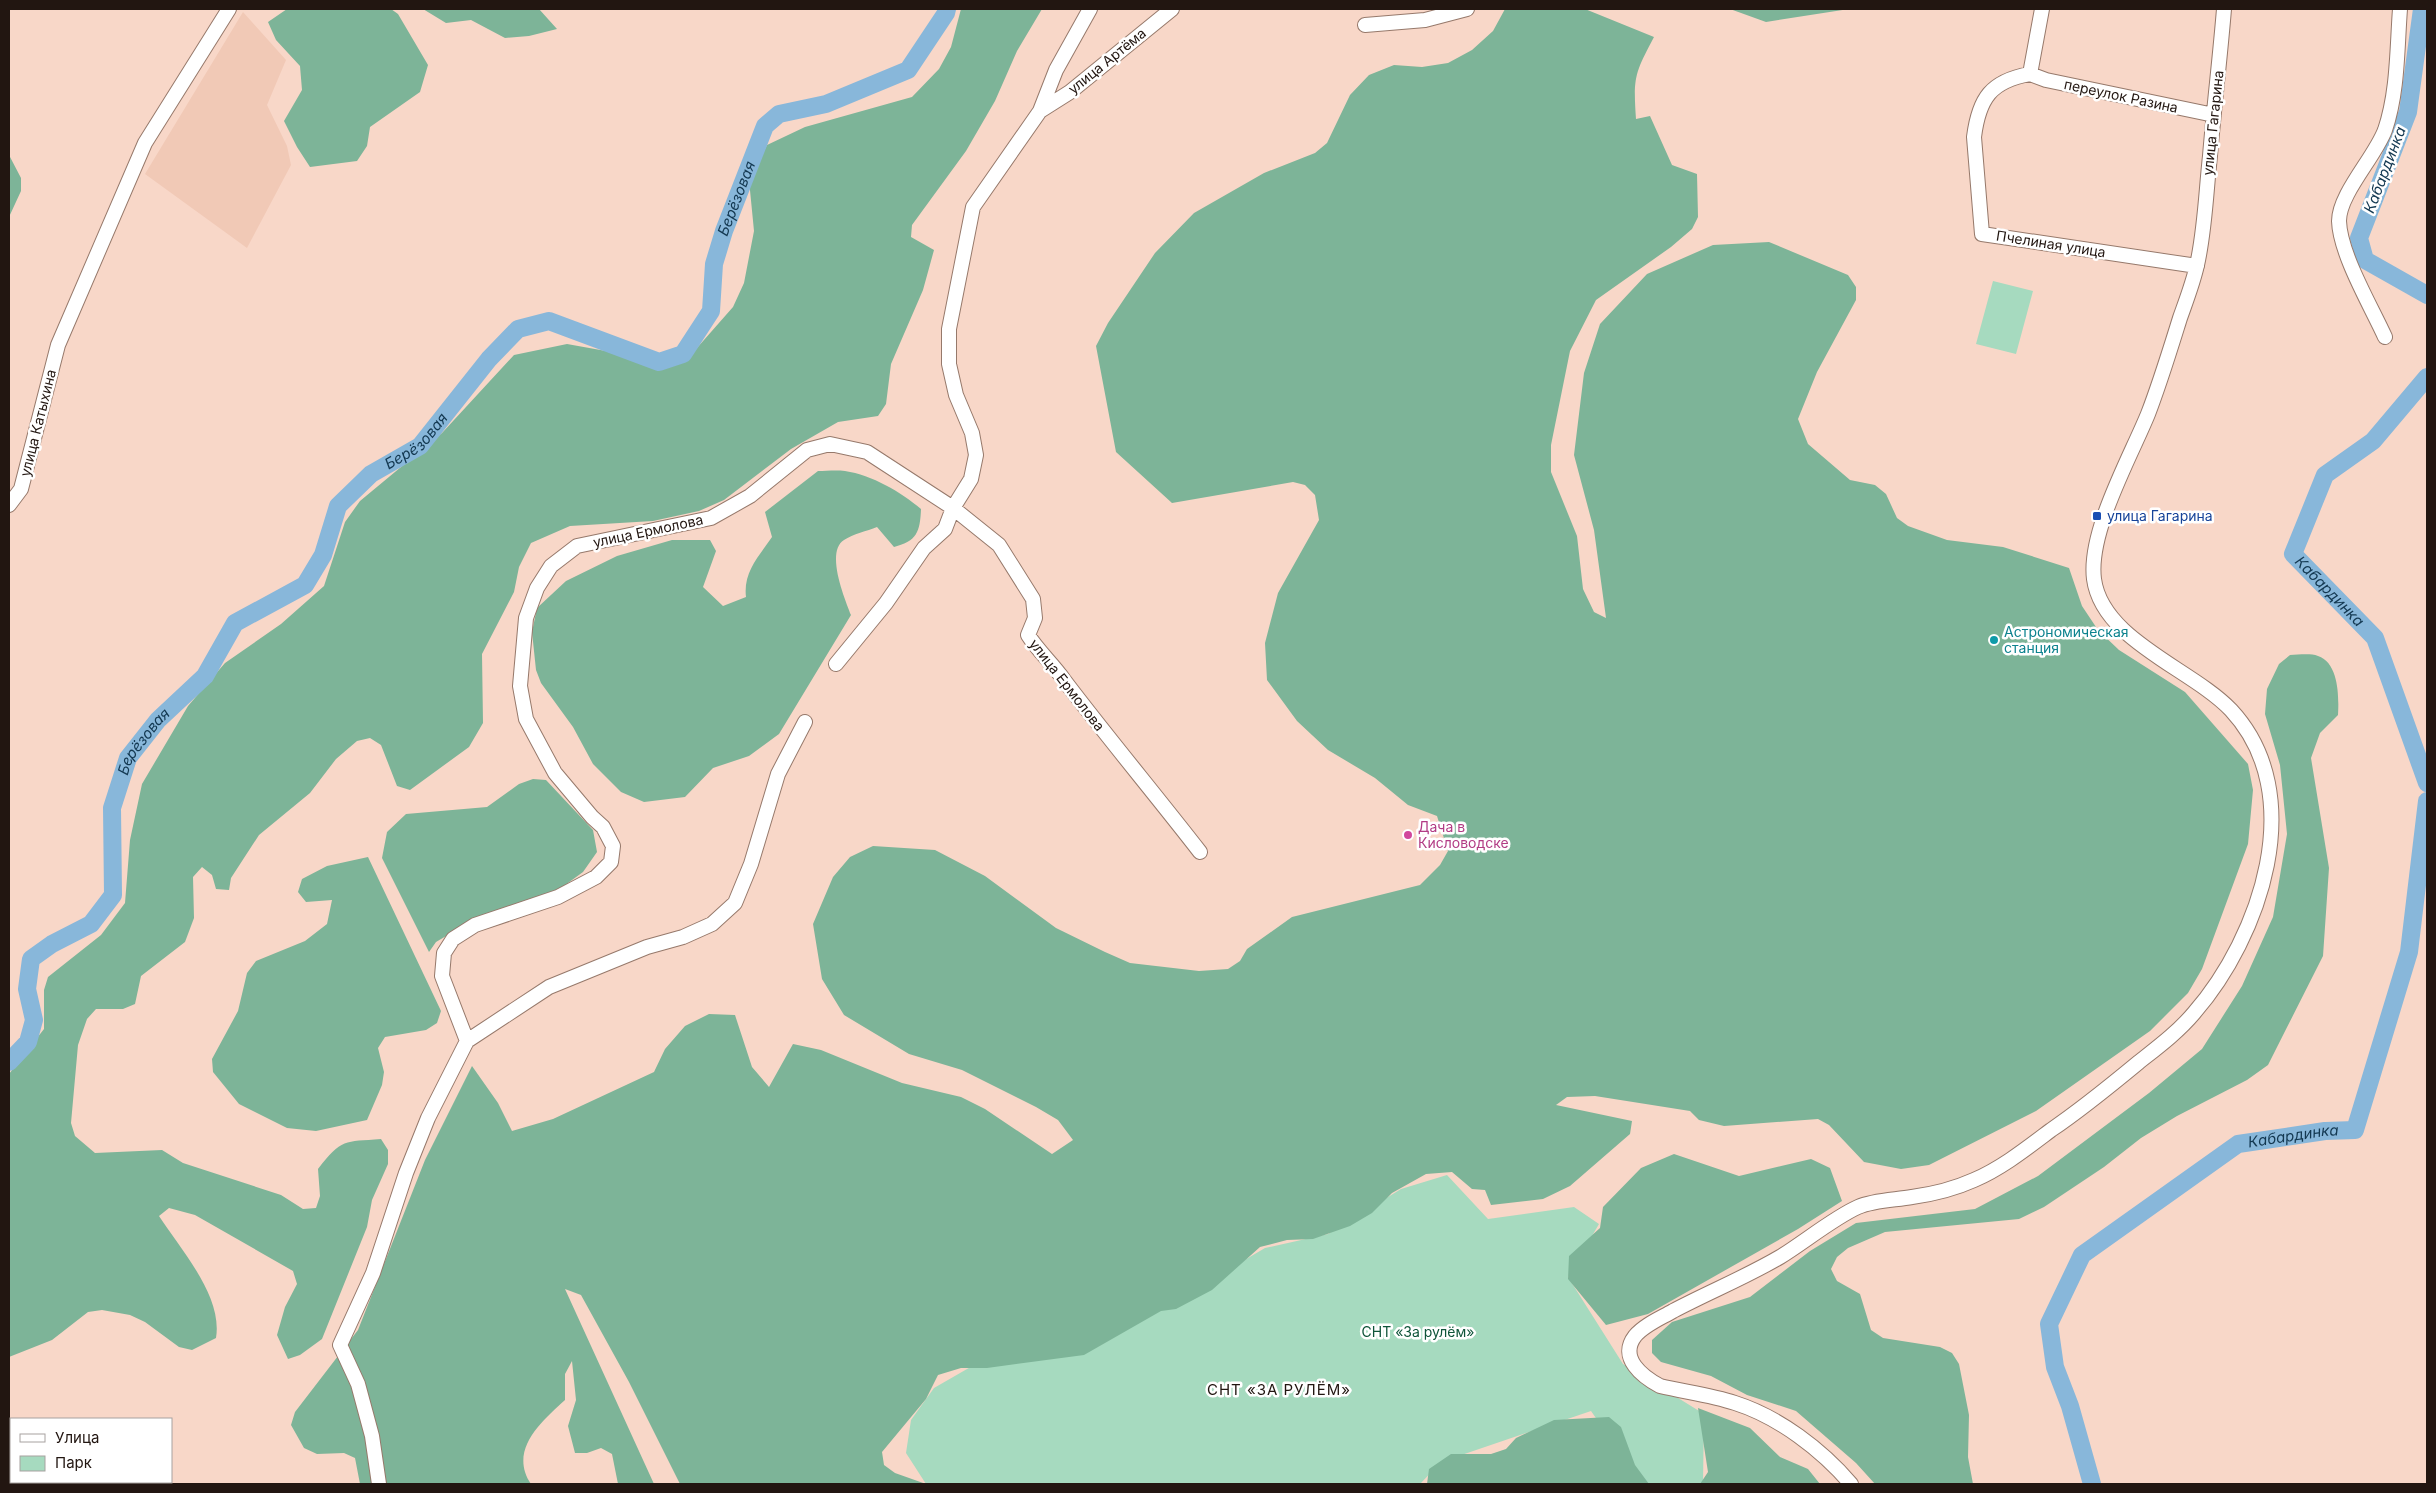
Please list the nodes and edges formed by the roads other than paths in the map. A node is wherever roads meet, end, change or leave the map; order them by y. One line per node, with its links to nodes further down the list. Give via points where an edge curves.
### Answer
1 (229, 9): 14 (street, улица Катыхина, via 145,143 61,338 21,489)
2 (1090, 9): 10 (street, via 1056,70)
3 (1172, 9): 10 (street, улица Артёма, via 1070,92)
4 (1467, 9): 8 (street, via 1425,20)
5 (2042, 9): 9 (street)
6 (2224, 9): 11 (street, улица Гагарина)
7 (2400, 9): 13 (street, via 2396,79 2385,130 2341,205 2339,221 2345,251)
8 (1365, 25)
9 (2030, 74): 11 (street, переулок Разина); 12 (street, Пчелиная улица, via 1995,86 1982,101 1974,137 1982,234)
10 (1040, 111): 15 (street, via 973,207 949,329 949,364 956,395 972,433 976,456 970,480)
11 (2214, 115): 12 (street, улица Гагарина)
12 (2197, 266): 21 (street, улица Гагарина, via 2147,415 2105,520 2094,562 2094,579 2098,597 2108,613 2140,643 2231,710 2246,731 2263,769 2270,807 2270,848 2256,910 2235,952 2194,1013 2171,1036 2091,1102 2022,1151 1978,1179 1947,1191 1858,1207 1768,1264 1701,1296 1643,1329 1630,1345 1633,1364 1648,1380 1676,1390 1736,1403 1760,1413 1807,1443)
13 (2385, 337)
14 (9, 505)
15 (953, 508): 16 (street, via 946,529 924,548 886,603); 18 (street, улица Ермолова, via 999,545 1033,599 1034,618 1028,635); 19 (street, улица Ермолова, via 867,452 830,444 807,450 750,496 711,518 578,546 551,566 537,588 526,618 520,686 526,719 555,773 603,827 613,846 611,862 596,877 558,897 474,925 454,939 444,953 442,976)
16 (836, 664)
17 (805, 722): 19 (street, via 778,774 751,864 735,903 706,927 549,987)
18 (1200, 852)
19 (467, 1041): 20 (street, via 428,1118 406,1172 373,1272 340,1346 358,1384 372,1436)
20 (379, 1484)
21 (1851, 1484)

